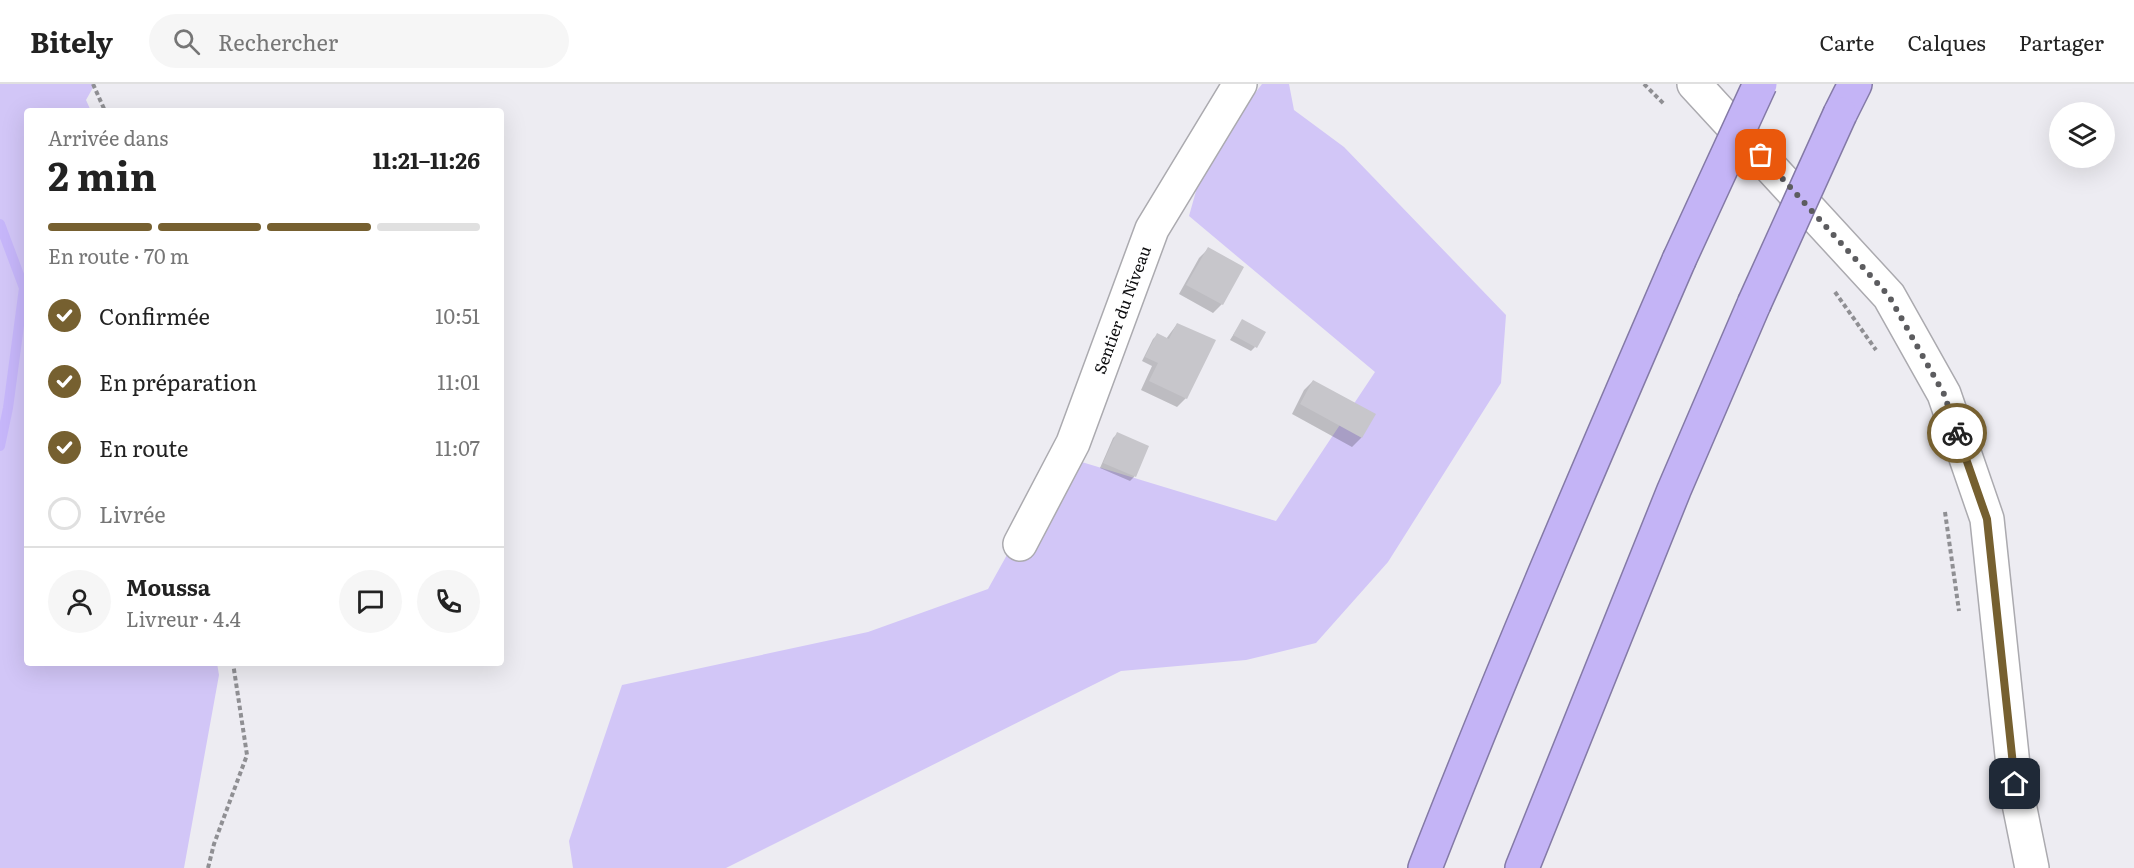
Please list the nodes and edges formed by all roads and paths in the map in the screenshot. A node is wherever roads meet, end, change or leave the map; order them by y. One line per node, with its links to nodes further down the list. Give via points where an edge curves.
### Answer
1 (93, 84): 8 (path)
2 (1240, 84): 12 (street, Sentier du Niveau, via 1152,229 1073,443)
3 (1644, 84): 7 (path)
4 (1694, 84): 18 (street, via 1889,296 1944,394 1987,519 2015,784)
5 (1760, 84): 16 (highway, bridge, via 1679,260)
6 (1855, 84): 17 (highway, bridge, via 1674,489)
7 (1666, 107)
8 (104, 108)
9 (1827, 284): 10 (path)
10 (1880, 356)
11 (1945, 511): 13 (path)
12 (1020, 544)
13 (1959, 612)
14 (233, 666): 15 (path, via 247,755 213,844)
15 (208, 868)
16 (1425, 868)
17 (1522, 868)
18 (2032, 868)

